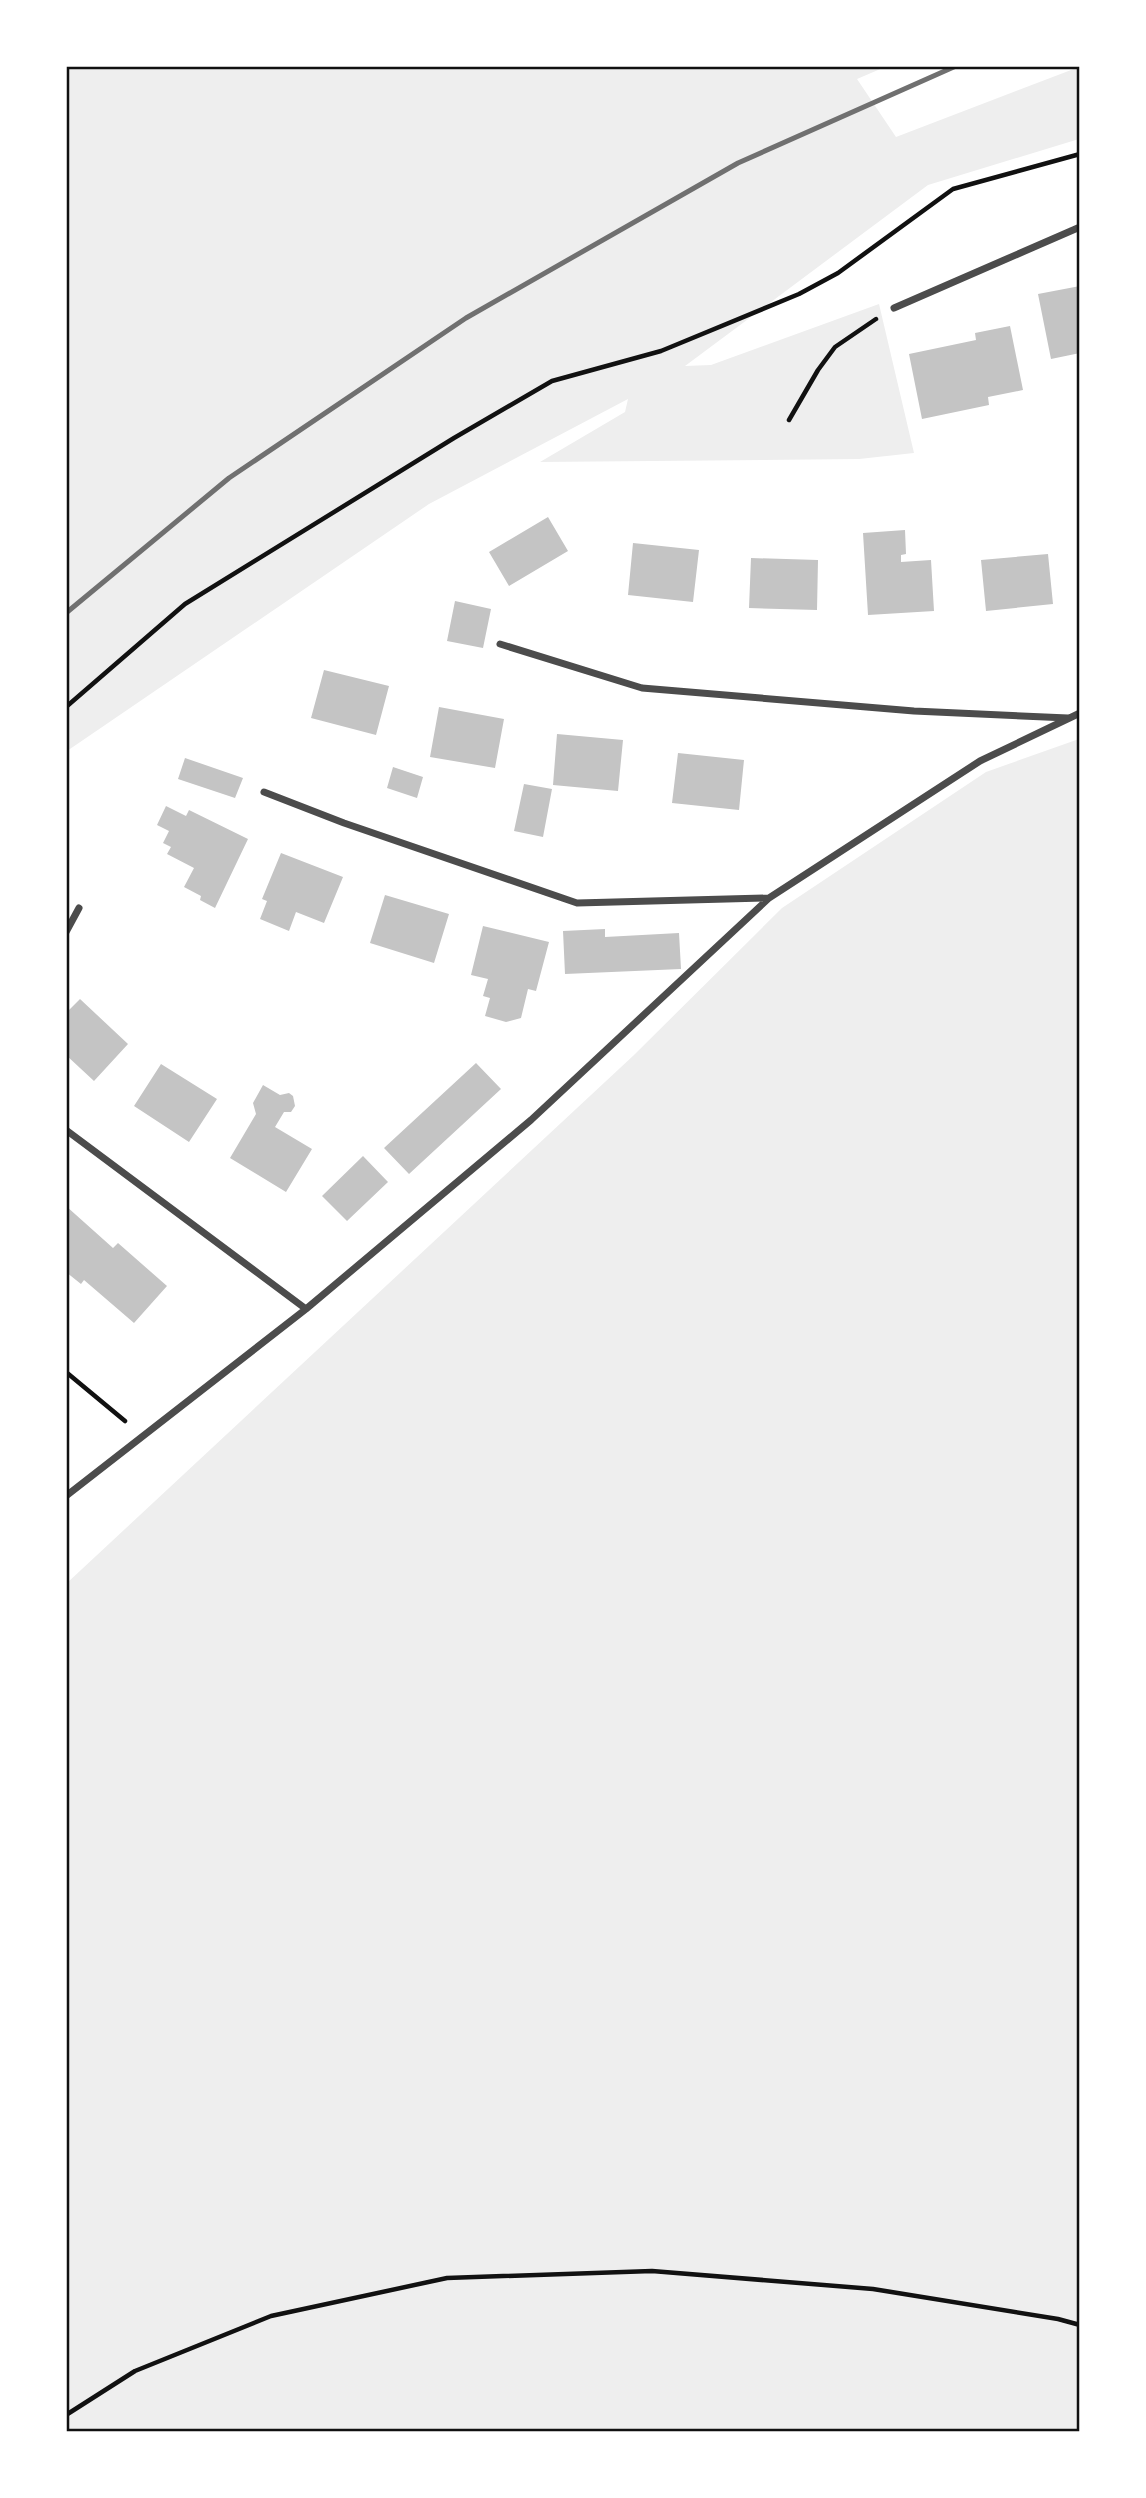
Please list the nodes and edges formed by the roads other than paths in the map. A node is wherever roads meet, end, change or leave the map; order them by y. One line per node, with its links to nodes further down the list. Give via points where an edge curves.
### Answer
1 (1080, 227): 2 (street)
2 (894, 308)
3 (500, 644): 5 (street, via 642,688 914,711)
4 (1080, 713): 5 (street)
5 (1068, 718): 7 (street, via 981,761)
6 (264, 792): 7 (street, via 577,903)
7 (769, 898): 11 (street, via 531,1120)
8 (79, 908): 9 (street)
9 (66, 932)
10 (66, 1130): 11 (street)
11 (306, 1309): 12 (street)
12 (66, 1496)

